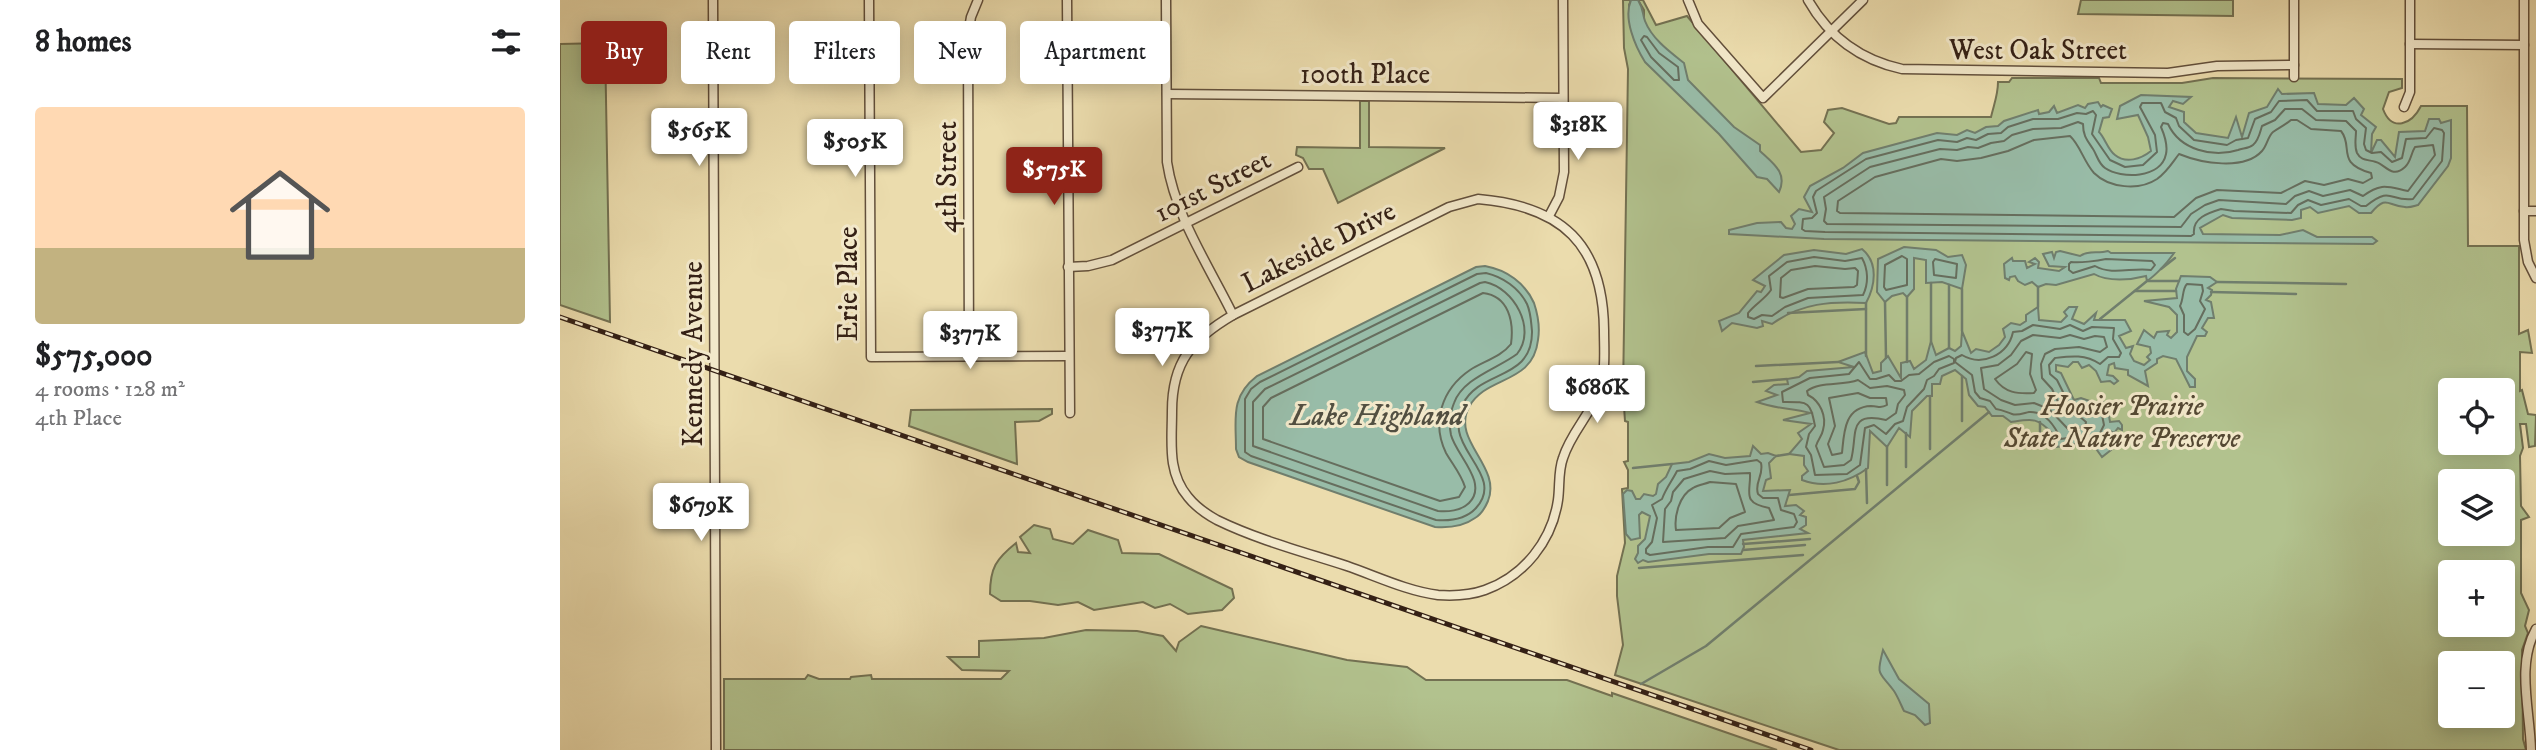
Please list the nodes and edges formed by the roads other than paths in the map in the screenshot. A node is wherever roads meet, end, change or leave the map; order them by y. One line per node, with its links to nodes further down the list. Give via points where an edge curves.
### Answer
1 (713, 0): 34 (street, Kennedy Avenue)
2 (869, 0): 29 (street, Erie Place, via 871,357)
3 (978, 0): 29 (street, 4th Street, via 968,33)
4 (1067, 0): 26 (street)
5 (1166, 0): 18 (street)
6 (1563, 0): 19 (street)
7 (1688, 0): 13 (street, via 1699,24 1763,98)
8 (1808, 0): 13 (street, West Oak Street)
9 (1863, 0): 13 (street)
10 (2294, 0): 16 (street)
11 (2410, 0): 14 (street)
12 (2524, 0): 15 (street)
13 (1831, 31): 16 (street, West Oak Street, via 1867,57 1919,71 2168,73 2217,66)
14 (2410, 44): 15 (street); 20 (street, via 2410,92)
15 (2524, 45): 22 (street)
16 (2294, 65): 17 (street)
17 (2294, 77)
18 (1167, 94): 19 (street, 100th Place); 25 (street, via 1170,185)
19 (1563, 98): 24 (street, via 1564,172)
20 (2404, 107)
21 (1298, 167): 25 (street, 101st Street)
22 (2524, 211): 23 (street); 27 (street, via 2526,251)
23 (2536, 211)
24 (1549, 216): 28 (street, Lakeside Drive, via 1505,201 1478,199 1449,207); 28 (street, Lakeside Drive, via 1571,233 1592,261 1600,283 1601,387 1562,458 1558,501 1538,552 1501,583 1483,590 1437,594 1408,587 1241,530 1208,514 1189,498 1171,462 1175,374 1208,329)
25 (1187, 223): 26 (street, 101st Street, via 1112,260); 28 (street)
26 (1068, 267): 30 (street)
27 (2536, 278)
28 (1233, 315)
29 (970, 356): 30 (street)
30 (1068, 356): 31 (street)
31 (1070, 413)
32 (2536, 629): 33 (street, via 2525,664)
33 (2531, 695): 35 (street)
34 (716, 750)
35 (2530, 750)

